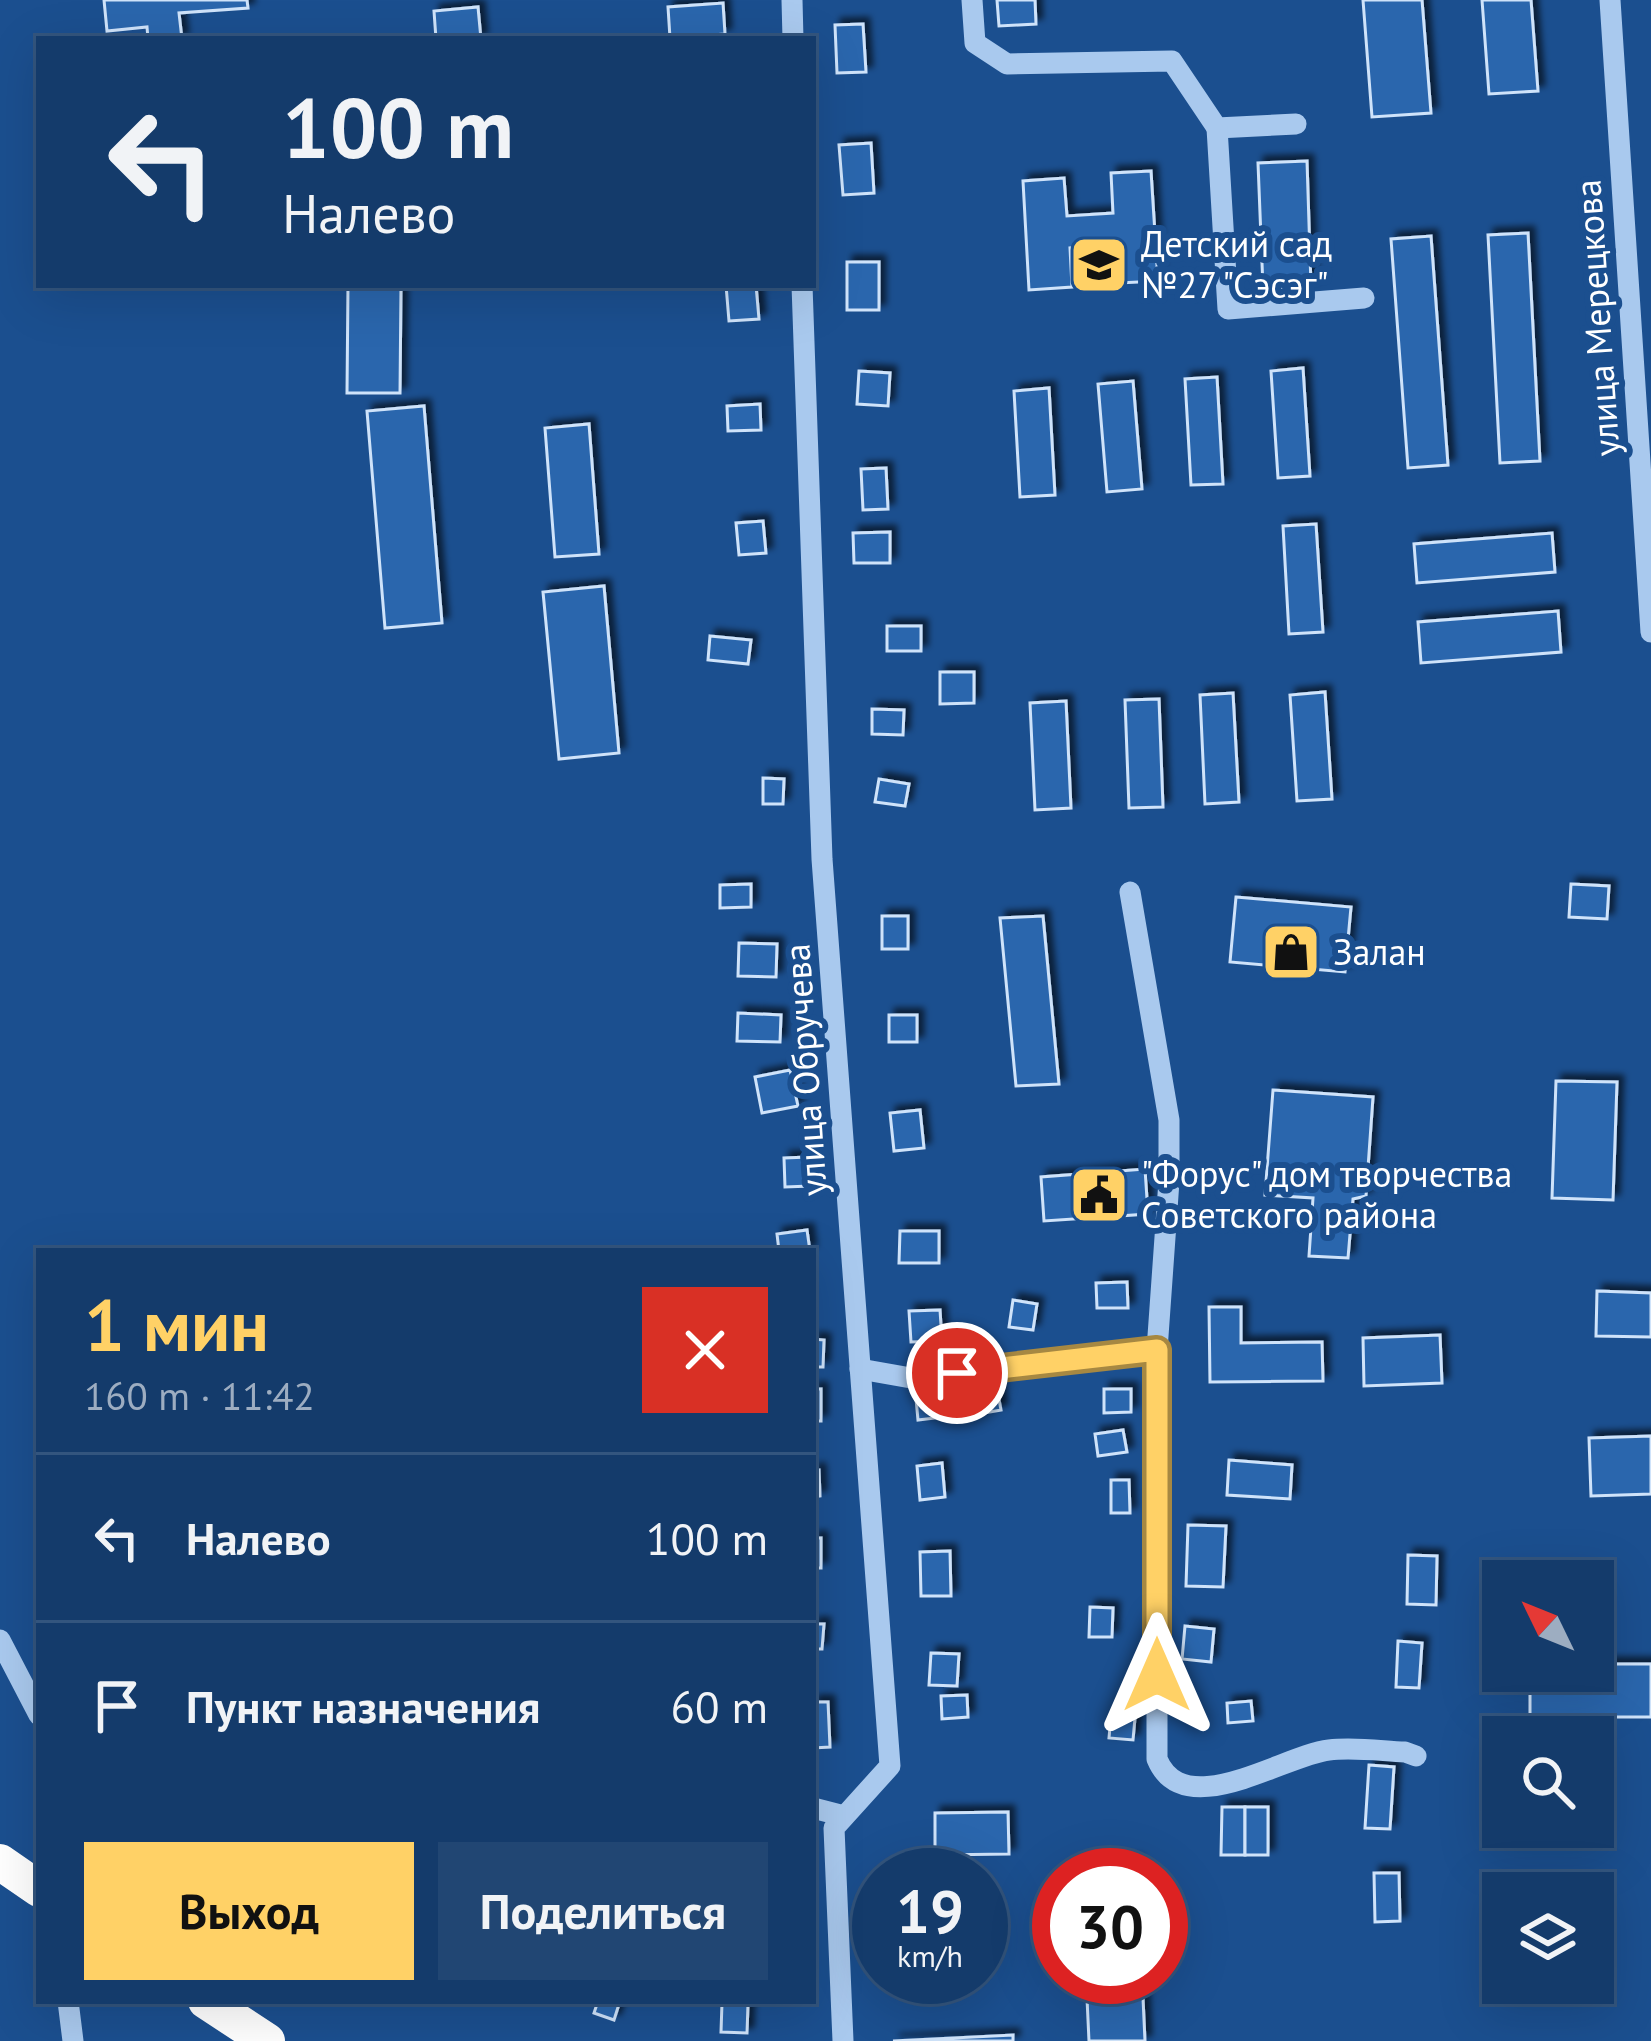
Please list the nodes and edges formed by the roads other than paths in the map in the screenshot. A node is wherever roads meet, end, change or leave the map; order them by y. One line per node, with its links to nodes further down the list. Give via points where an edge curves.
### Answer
1 (792, 0): 4 (street)
2 (972, 0): 6 (street, via 975,44 1006,64 1172,61)
3 (1610, 0): 9 (street, улица Мерецкова)
4 (793, 36)
5 (1296, 124): 6 (street)
6 (1217, 128): 8 (street, via 1228,309)
7 (802, 288): 12 (street, улица Обручева, via 822,859)
8 (1364, 298)
9 (1651, 632)
10 (1130, 892): 11 (street, via 1169,1120)
11 (1157, 1350): 12 (street, via 911,1378); 15 (street, via 1162,1772 1194,1785 1239,1782 1330,1750)
12 (860, 1369): 17 (street, улица Обручева, via 890,1766)
13 (0, 1640): 14 (street)
14 (36, 1709)
15 (1416, 1756)
16 (816, 1810): 17 (street)
17 (839, 1822): 24 (street)
18 (0, 1862): 19 (highway)
19 (36, 1887)
20 (68, 2004): 22 (street)
21 (211, 2004): 23 (highway)
22 (73, 2041)
23 (268, 2041)
24 (843, 2041)

